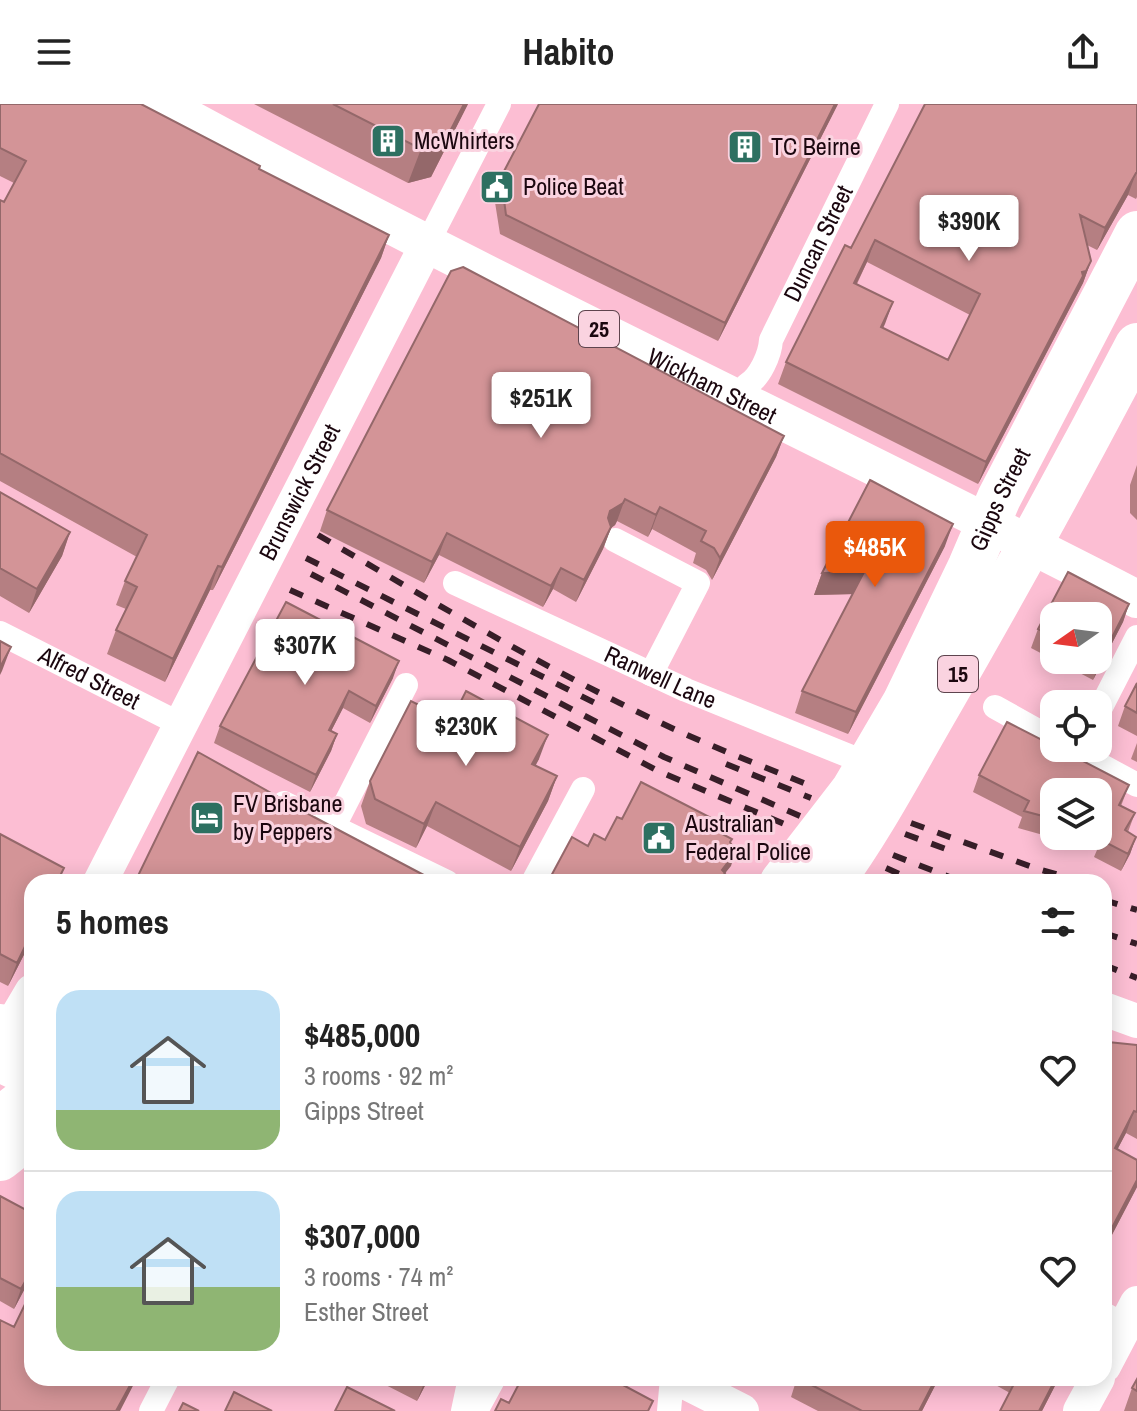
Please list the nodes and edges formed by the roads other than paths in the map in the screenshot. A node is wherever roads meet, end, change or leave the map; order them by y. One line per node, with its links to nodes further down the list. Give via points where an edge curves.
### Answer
1 (162, 104): 5 (main road, Wickham Street)
2 (499, 104): 5 (street, Brunswick Street)
3 (887, 104): 7 (street, Duncan Street, via 770,349)
4 (1137, 233): 8 (highway, Gipps Street / 15)
5 (427, 244): 7 (main road, Wickham Street / 25); 20 (street, Brunswick Street)
6 (1137, 345): 10 (highway, Gipps Street / 15)
7 (743, 392): 8 (main road, Wickham Street / 25)
8 (988, 522): 10 (main road, Wickham Street / 25); 22 (highway, Gipps Street / 15)
9 (615, 540): 15 (street, via 698,583)
10 (1030, 544): 12 (main road, Wickham Street); 22 (highway, Gipps Street / 15)
11 (455, 583): 15 (street, Ranwell Lane)
12 (1137, 599)
13 (0, 633): 20 (street, Alfred Street)
14 (1137, 637): 17 (street)
15 (651, 674): 22 (street, Ranwell Lane)
16 (406, 685): 26 (street)
17 (1110, 690)
18 (995, 707): 19 (street)
19 (1040, 732)
20 (179, 743): 28 (street, Brunswick Street)
21 (1097, 762): 23 (street)
22 (868, 785): 27 (highway, Gipps Street / 15)
23 (1137, 785)
24 (583, 789): 30 (street)
25 (267, 795): 26 (street)
26 (334, 826): 29 (street)
27 (830, 864): 31 (highway, Gipps Street / 15)
28 (105, 874)
29 (431, 874)
30 (537, 874)
31 (803, 874)
32 (24, 1007): 35 (street)
33 (1112, 1012): 34 (street)
34 (1137, 1021)
35 (8, 1040): 36 (highway)
36 (24, 1063)
37 (24, 1114): 38 (highway)
38 (15, 1136)
39 (1122, 1314): 40 (street)
40 (1112, 1343)
41 (164, 1386): 47 (street)
42 (468, 1386): 48 (street)
43 (490, 1386): 49 (street)
44 (674, 1386): 50 (street)
45 (691, 1386): 51 (street)
46 (1094, 1386): 52 (street)
47 (151, 1411)
48 (463, 1411)
49 (476, 1411)
50 (669, 1411)
51 (742, 1411)
52 (1080, 1411)

